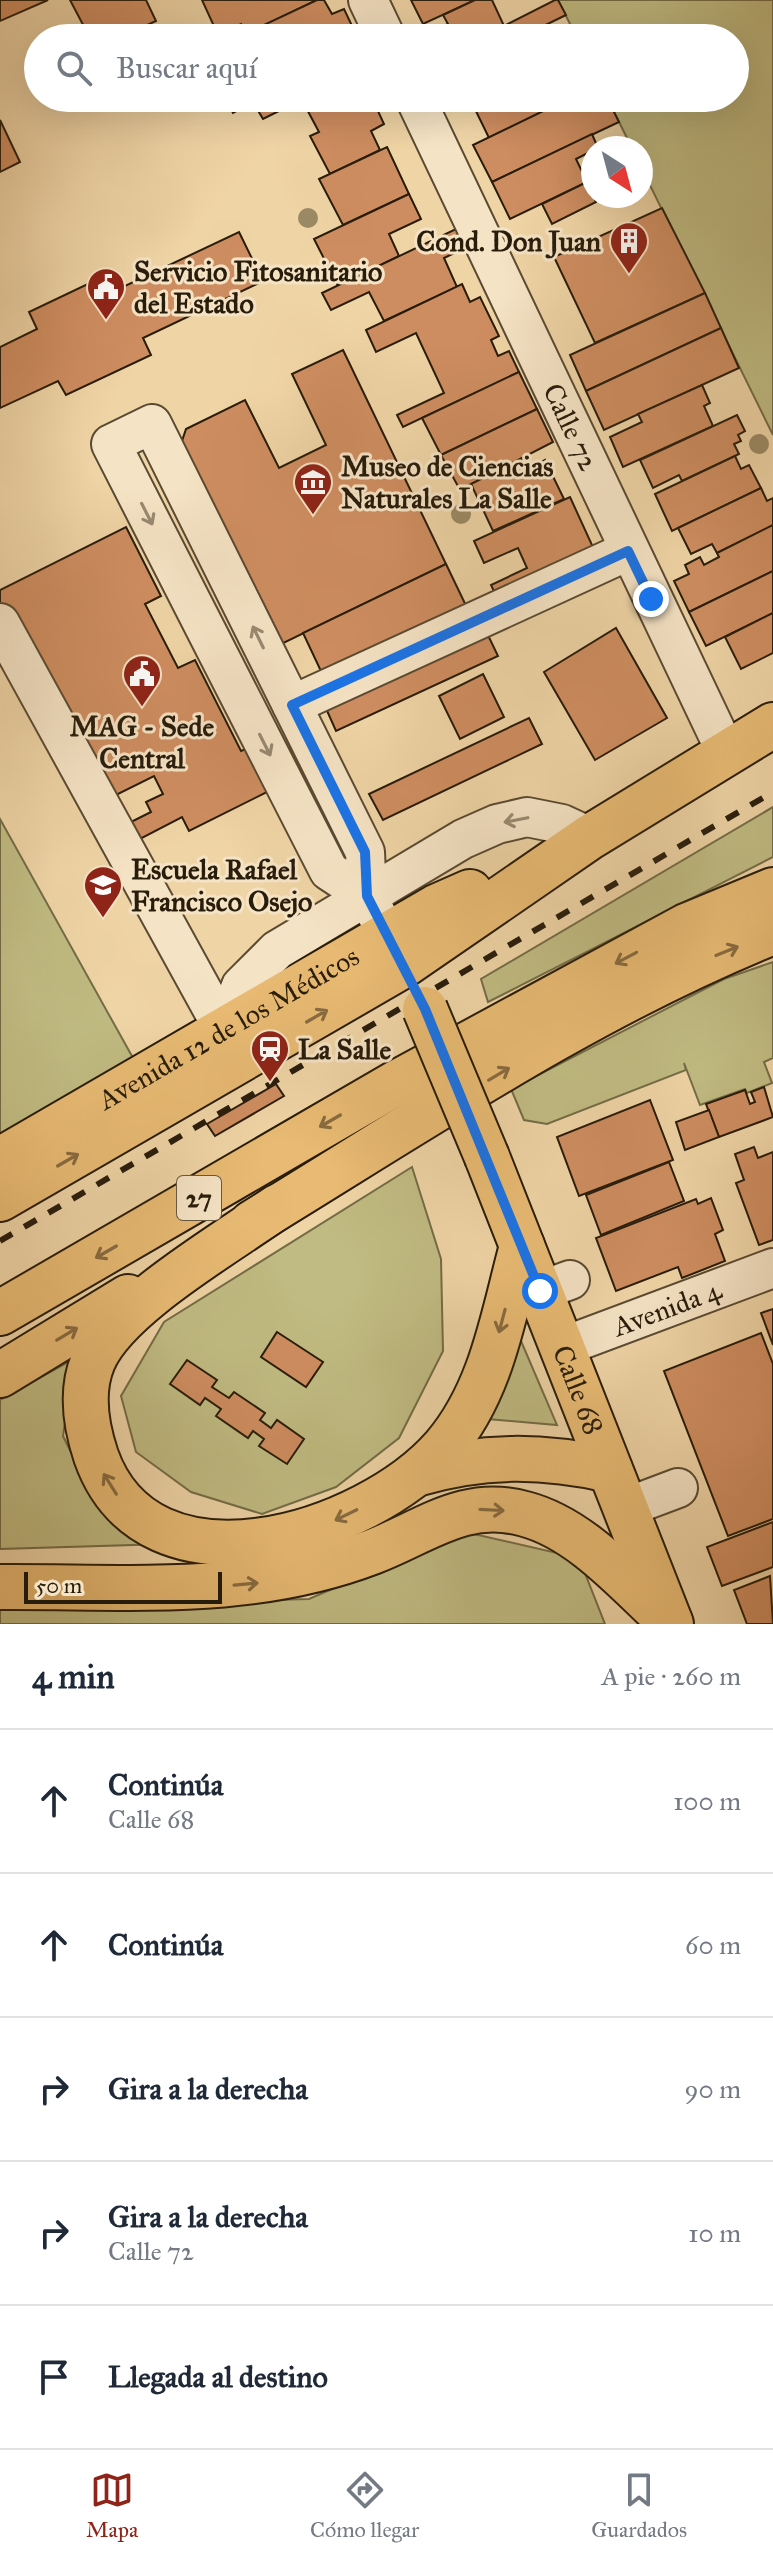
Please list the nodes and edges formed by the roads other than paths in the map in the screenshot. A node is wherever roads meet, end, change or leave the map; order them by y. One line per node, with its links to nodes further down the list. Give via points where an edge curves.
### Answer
1 (368, 0): 2 (street)
2 (379, 24)
3 (422, 112): 4 (street, Calle 72)
4 (628, 551): 6 (street); 8 (street, Calle 72)
5 (0, 623): 14 (street)
6 (292, 705): 11 (street, via 365,852); 11 (street, one-way to 11, via 152,424 111,444 329,871)
7 (773, 725): 8 (main road, Avenida 12 de los Médicos)
8 (727, 754): 9 (main road, Avenida 12 de los Médicos)
9 (590, 837): 11 (street, one-way to 11, via 527,817 497,824); 13 (main road, Avenida 12 de los Médicos); 13 (main road, Avenida 12 de los Médicos, via 436,907)
10 (773, 890): 20 (main road, 27, one-way to 20, via 686,926 398,1082)
11 (367, 896): 13 (street); 14 (street, via 257,966 241,986)
12 (773, 932): 17 (main road, 27, one-way to 12, via 596,1016)
13 (396, 950): 14 (main road, Avenida 12 de los Médicos); 16 (main road, Avenida 12 de los Médicos, one-way to 13); 18 (main road, Calle 68, bridge)
14 (224, 1030): 15 (main road, Avenida 12 de los Médicos)
15 (0, 1160)
16 (0, 1199)
17 (277, 1207): 22 (main road, 27, one-way to 17); 23 (main road, one-way to 17, via 322,1527 264,1543 200,1541 153,1525 120,1500 101,1468 88,1433 85,1396 93,1362 108,1336 132,1311)
18 (522, 1246): 21 (main road, Calle 68, via 555,1286); 23 (main road, one-way to 23, via 488,1375 443,1448)
19 (773, 1268): 21 (street, Avenida 4, via 694,1310)
20 (0, 1313)
21 (562, 1347): 25 (main road, Calle 68)
22 (0, 1375)
23 (410, 1476): 25 (main road, via 449,1464 529,1457)
24 (678, 1488): 25 (street)
25 (618, 1489): 27 (main road, Calle 68)
26 (0, 1587): 27 (main road, one-way to 27, via 180,1589 254,1584 316,1571 374,1552 456,1512 487,1508 527,1514 564,1532)
27 (670, 1623)

